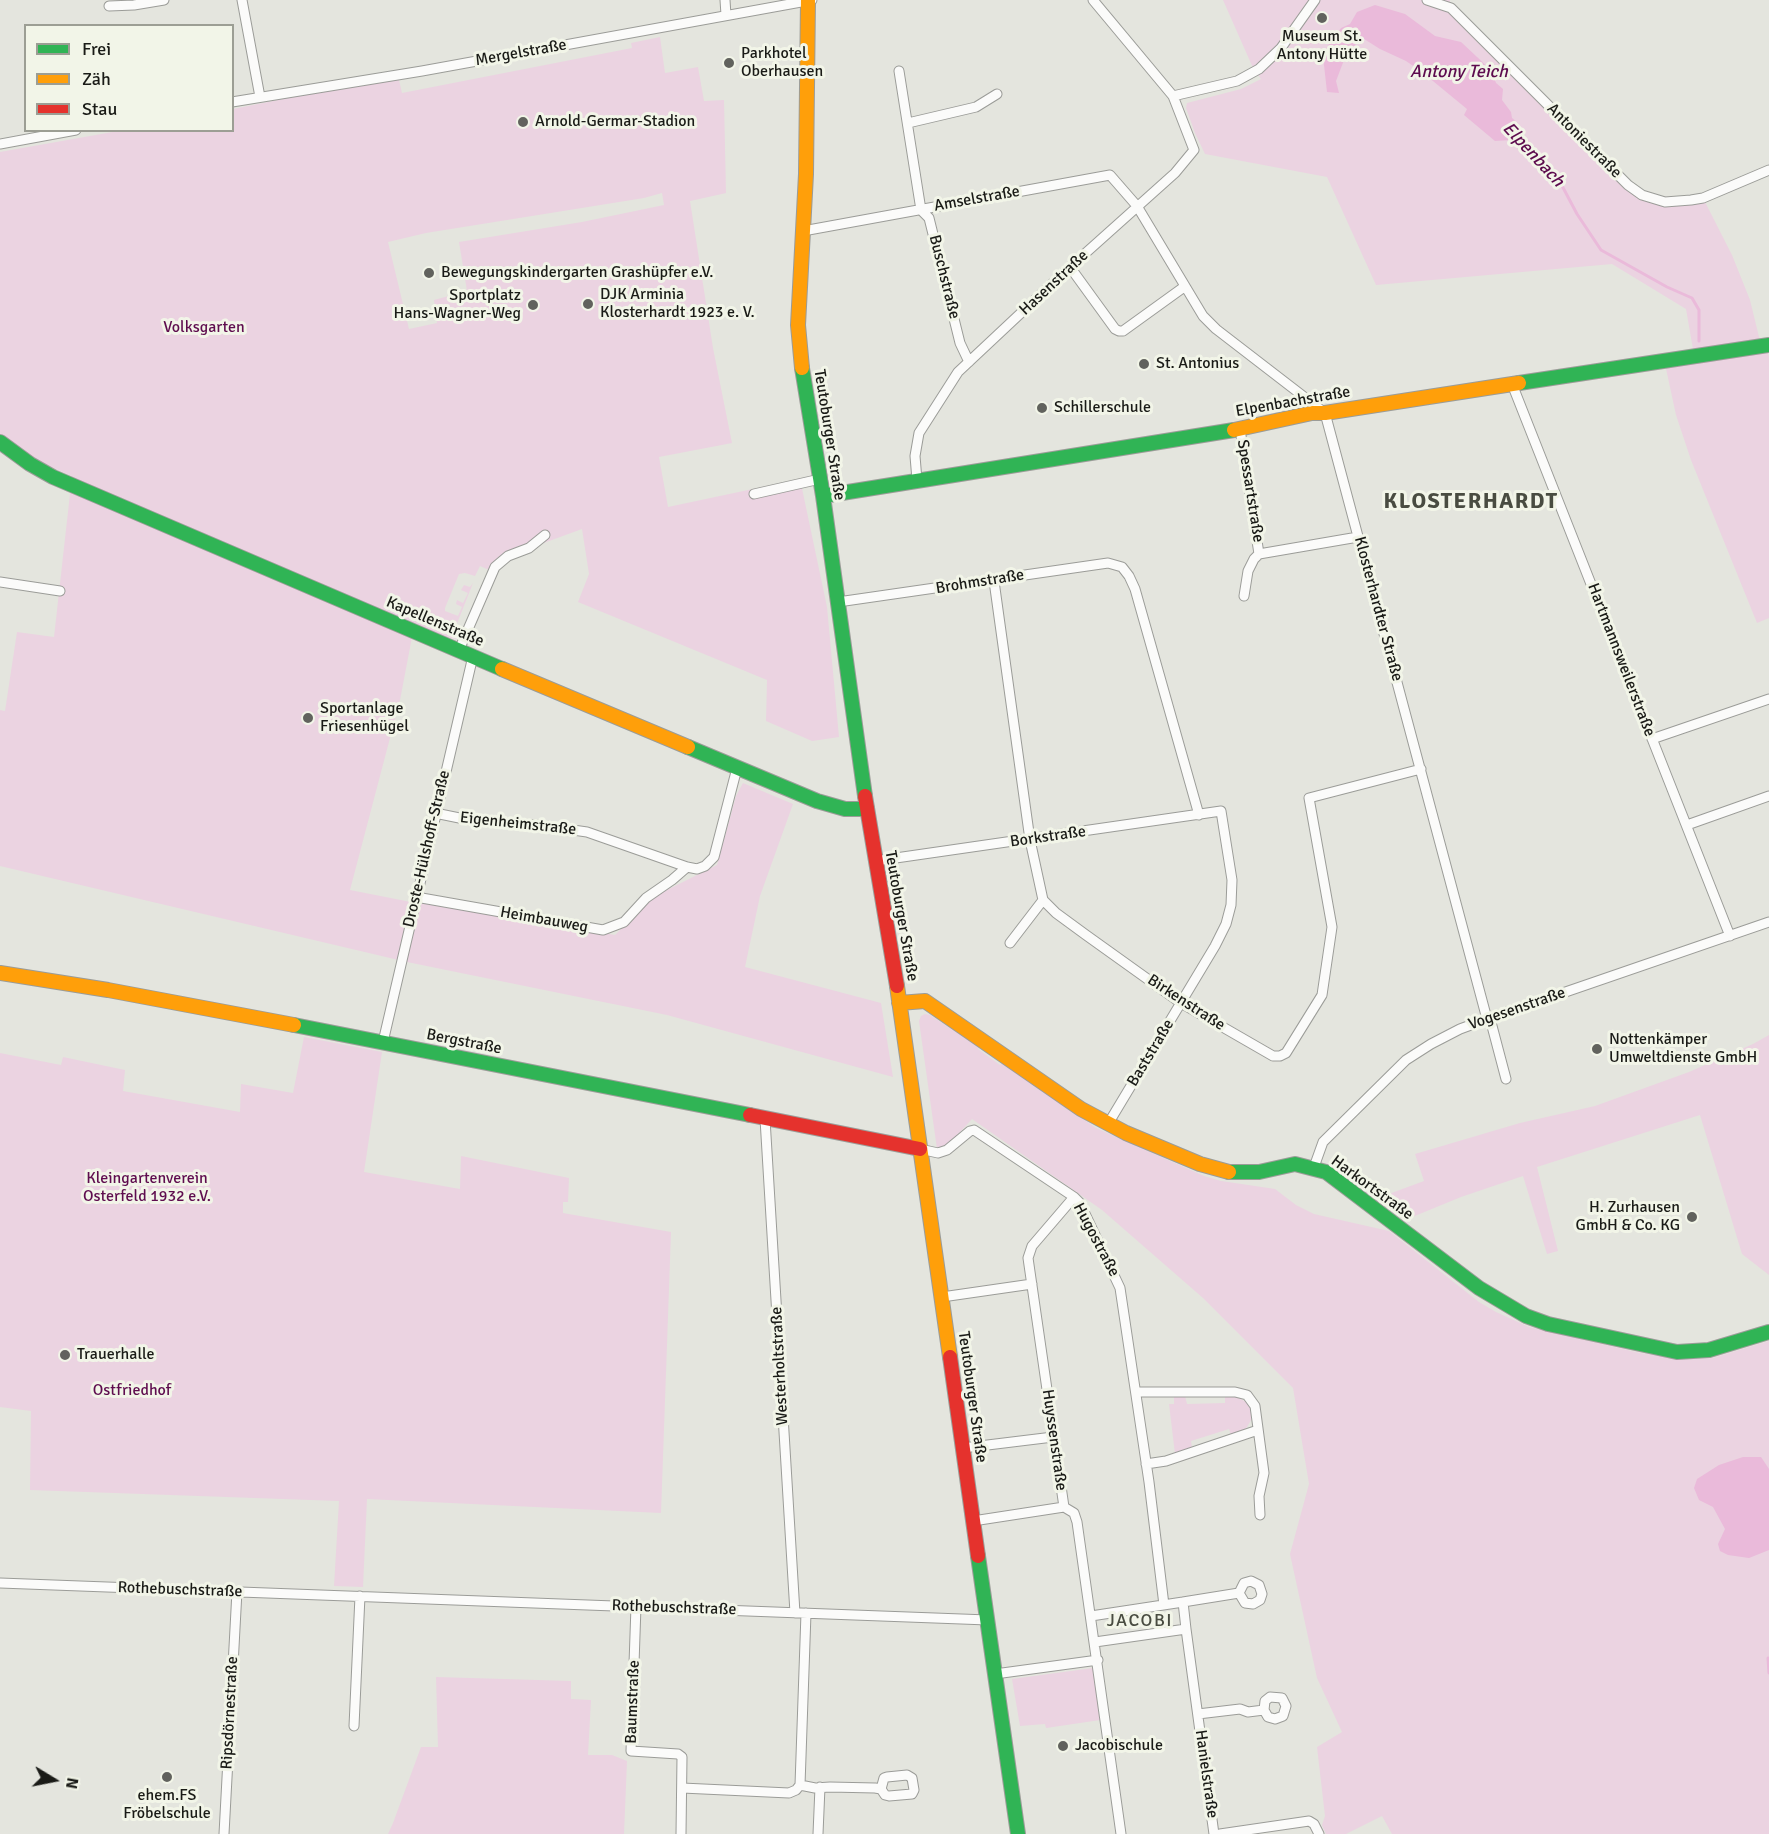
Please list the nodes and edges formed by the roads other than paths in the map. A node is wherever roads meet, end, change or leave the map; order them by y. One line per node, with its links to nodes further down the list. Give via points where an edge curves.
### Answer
1 (164, 0): 9 (street)
2 (242, 0): 14 (street)
3 (725, 0): 10 (street)
4 (810, 0): 10 (street, Mergelstraße); 22 (street, Teutoburger Straße)
5 (1092, 0): 13 (street)
6 (1315, 0): 13 (street, via 1281,48 1259,69 1238,81)
7 (1426, 0): 8 (street, Antoniestraße)
8 (1452, 4): 19 (street, Antoniestraße, via 1642,195 1665,202 1703,198)
9 (109, 6)
10 (726, 15): 14 (street, Mergelstraße)
11 (899, 71): 16 (street, Buschstraße)
12 (997, 94): 16 (street, via 976,107)
13 (1173, 96): 20 (street, Hasenstraße, via 1194,150 1175,173)
14 (260, 98): 15 (street, Mergelstraße)
15 (234, 102)
16 (908, 123): 21 (street, Buschstraße)
17 (65, 132): 18 (street)
18 (0, 144)
19 (1769, 170)
20 (1137, 206): 21 (street, Amselstraße, via 1110,175); 23 (street, Hasenstraße); 24 (street)
21 (921, 210): 22 (street, Amselstraße); 26 (street, Buschstraße, via 930,218 960,343)
22 (803, 231): 31 (street, Teutoburger Straße, via 799,348)
23 (1070, 267): 24 (street, via 1119,331); 26 (street, Hasenstraße)
24 (1184, 287): 28 (street, via 1216,329)
25 (1769, 345): 27 (street, Elpenbachstraße)
26 (969, 363): 32 (street, Hasenstraße, via 958,372 919,433 915,456)
27 (1512, 384): 28 (street, Elpenbachstraße); 46 (street, Hartmannsweilerstraße)
28 (1325, 413): 29 (street, Elpenbachstraße); 36 (street, Klosterhardter Straße)
29 (1240, 429): 32 (street, Elpenbachstraße); 37 (street, Spessartstraße)
30 (2, 448): 43 (street, Kapellenstraße, via 53,477)
31 (820, 479): 33 (street); 34 (street, Teutoburger Straße)
32 (917, 480): 34 (street, Elpenbachstraße)
33 (754, 494)
34 (823, 496): 42 (street, Teutoburger Straße)
35 (545, 535): 43 (street, via 495,567)
36 (1358, 537): 37 (street, Spessartstraße); 48 (street, Klosterhardter Straße)
37 (1259, 554): 41 (street, Spessartstraße, via 1248,571)
38 (993, 581): 42 (street, Brohmstraße); 53 (street, Brohmstraße, via 1108,563 1122,567 1140,605); 55 (street)
39 (0, 582): 40 (street)
40 (60, 591)
41 (1244, 597)
42 (838, 602): 50 (street, Teutoburger Straße)
43 (459, 650): 44 (street, Kapellenstraße)
44 (473, 656): 47 (street, Kapellenstraße); 52 (street, Droste-Hülshoff-Straße)
45 (1769, 699): 46 (street)
46 (1652, 739): 54 (street, Hartmannsweilerstraße)
47 (737, 768): 50 (street, Kapellenstraße, via 832,806); 57 (street, via 714,857 702,868)
48 (1421, 769): 65 (street, Birkenstraße, via 1309,798 1332,927 1322,995 1286,1053 1272,1056); 66 (street, Klosterhardter Straße)
49 (1769, 796): 54 (street)
50 (867, 809): 56 (street, Teutoburger Straße)
51 (1221, 812): 53 (street, Borkstraße); 65 (street, Baststraße, via 1230,861 1231,905 1221,935)
52 (435, 813): 57 (street, Eigenheimstraße, via 587,832); 58 (street, Droste-Hülshoff-Straße)
53 (1199, 815): 55 (street, Borkstraße)
54 (1687, 825): 61 (street, Hartmannsweilerstraße)
55 (1030, 840): 56 (street, Borkstraße); 59 (street)
56 (875, 861): 64 (street, Teutoburger Straße)
57 (687, 867): 58 (street, Heimbauweg, via 646,898 624,922 603,930)
58 (416, 897): 67 (street, Droste-Hülshoff-Straße)
59 (1043, 900): 62 (street); 65 (street, Birkenstraße)
60 (1769, 922): 61 (street, Vogesenstraße)
61 (1730, 936): 66 (street, Vogesenstraße)
62 (1010, 943)
63 (0, 973): 67 (street, Bergstraße)
64 (899, 1003): 70 (street, Harkortstraße, via 925,1000 1068,1101); 71 (street, Teutoburger Straße)
65 (1181, 1003): 70 (street, Baststraße)
66 (1487, 1019): 68 (street, Klosterhardter Straße); 72 (street, Vogesenstraße, via 1460,1029 1406,1060 1323,1142)
67 (383, 1042): 69 (street, Bergstraße)
68 (1506, 1079)
69 (765, 1119): 71 (street, Bergstraße); 92 (street, Westerholtstraße)
70 (1108, 1124): 72 (street, Harkortstraße, via 1227,1172 1251,1173 1295,1164)
71 (920, 1149): 73 (street, Hugostraße, via 938,1153 947,1150 974,1130); 75 (street, Teutoburger Straße)
72 (1314, 1167): 76 (street, Harkortstraße, via 1326,1172 1479,1288 1537,1320 1677,1352 1709,1350)
73 (1074, 1197): 74 (street, Huyssenstraße, via 1029,1252); 77 (street, Hugostraße, via 1120,1288)
74 (1032, 1284): 75 (street); 79 (street, Huyssenstraße)
75 (942, 1297): 80 (street, Teutoburger Straße)
76 (1769, 1332)
77 (1136, 1392): 78 (street, via 1242,1393 1255,1406); 81 (street, Hugostraße)
78 (1258, 1430): 81 (street); 83 (street, via 1264,1473)
79 (1053, 1437): 80 (street); 82 (street, Huyssenstraße)
80 (963, 1448): 84 (street, Teutoburger Straße)
81 (1146, 1464): 90 (street, Hugostraße)
82 (1064, 1508): 84 (street); 94 (street, Huyssenstraße, via 1076,1517)
83 (1260, 1515)
84 (974, 1521): 95 (street, Teutoburger Straße)
85 (0, 1583): 86 (street, Rothebuschstraße)
86 (237, 1591): 88 (street, Rothebuschstraße); 107 (street, Ripsdörnestraße)
87 (1239, 1593): 89 (street)
88 (360, 1596): 91 (street, Rothebuschstraße); 102 (street)
89 (1183, 1602): 90 (street); 96 (street, Hanielstraße)
90 (1164, 1605): 94 (street)
91 (636, 1606): 92 (street, Rothebuschstraße); 105 (street, Baumstraße, via 631,1751 681,1756)
92 (795, 1612): 93 (street, Rothebuschstraße)
93 (806, 1613): 95 (street, Rothebuschstraße); 103 (street)
94 (1090, 1616): 97 (street, Huyssenstraße)
95 (988, 1620): 99 (street, Teutoburger Straße)
96 (1186, 1629): 97 (street); 101 (street, Hanielstraße)
97 (1095, 1642): 98 (street, Huyssenstraße)
98 (1098, 1660): 99 (street); 111 (street, Huyssenstraße)
99 (995, 1674): 110 (street, Teutoburger Straße)
100 (1264, 1710): 101 (street, Hanielstraße)
101 (1198, 1714): 112 (street, Hanielstraße)
102 (354, 1726)
103 (800, 1785): 104 (street); 105 (street, via 789,1793)
104 (820, 1787): 106 (street); 109 (street)
105 (682, 1788): 108 (street, Baumstraße)
106 (881, 1789)
107 (224, 1834)
108 (681, 1834)
109 (818, 1834)
110 (1018, 1834)
111 (1121, 1834)
112 (1214, 1834)
113 (1220, 1834): 114 (street, via 1305,1821 1312,1822)
114 (1319, 1834)

